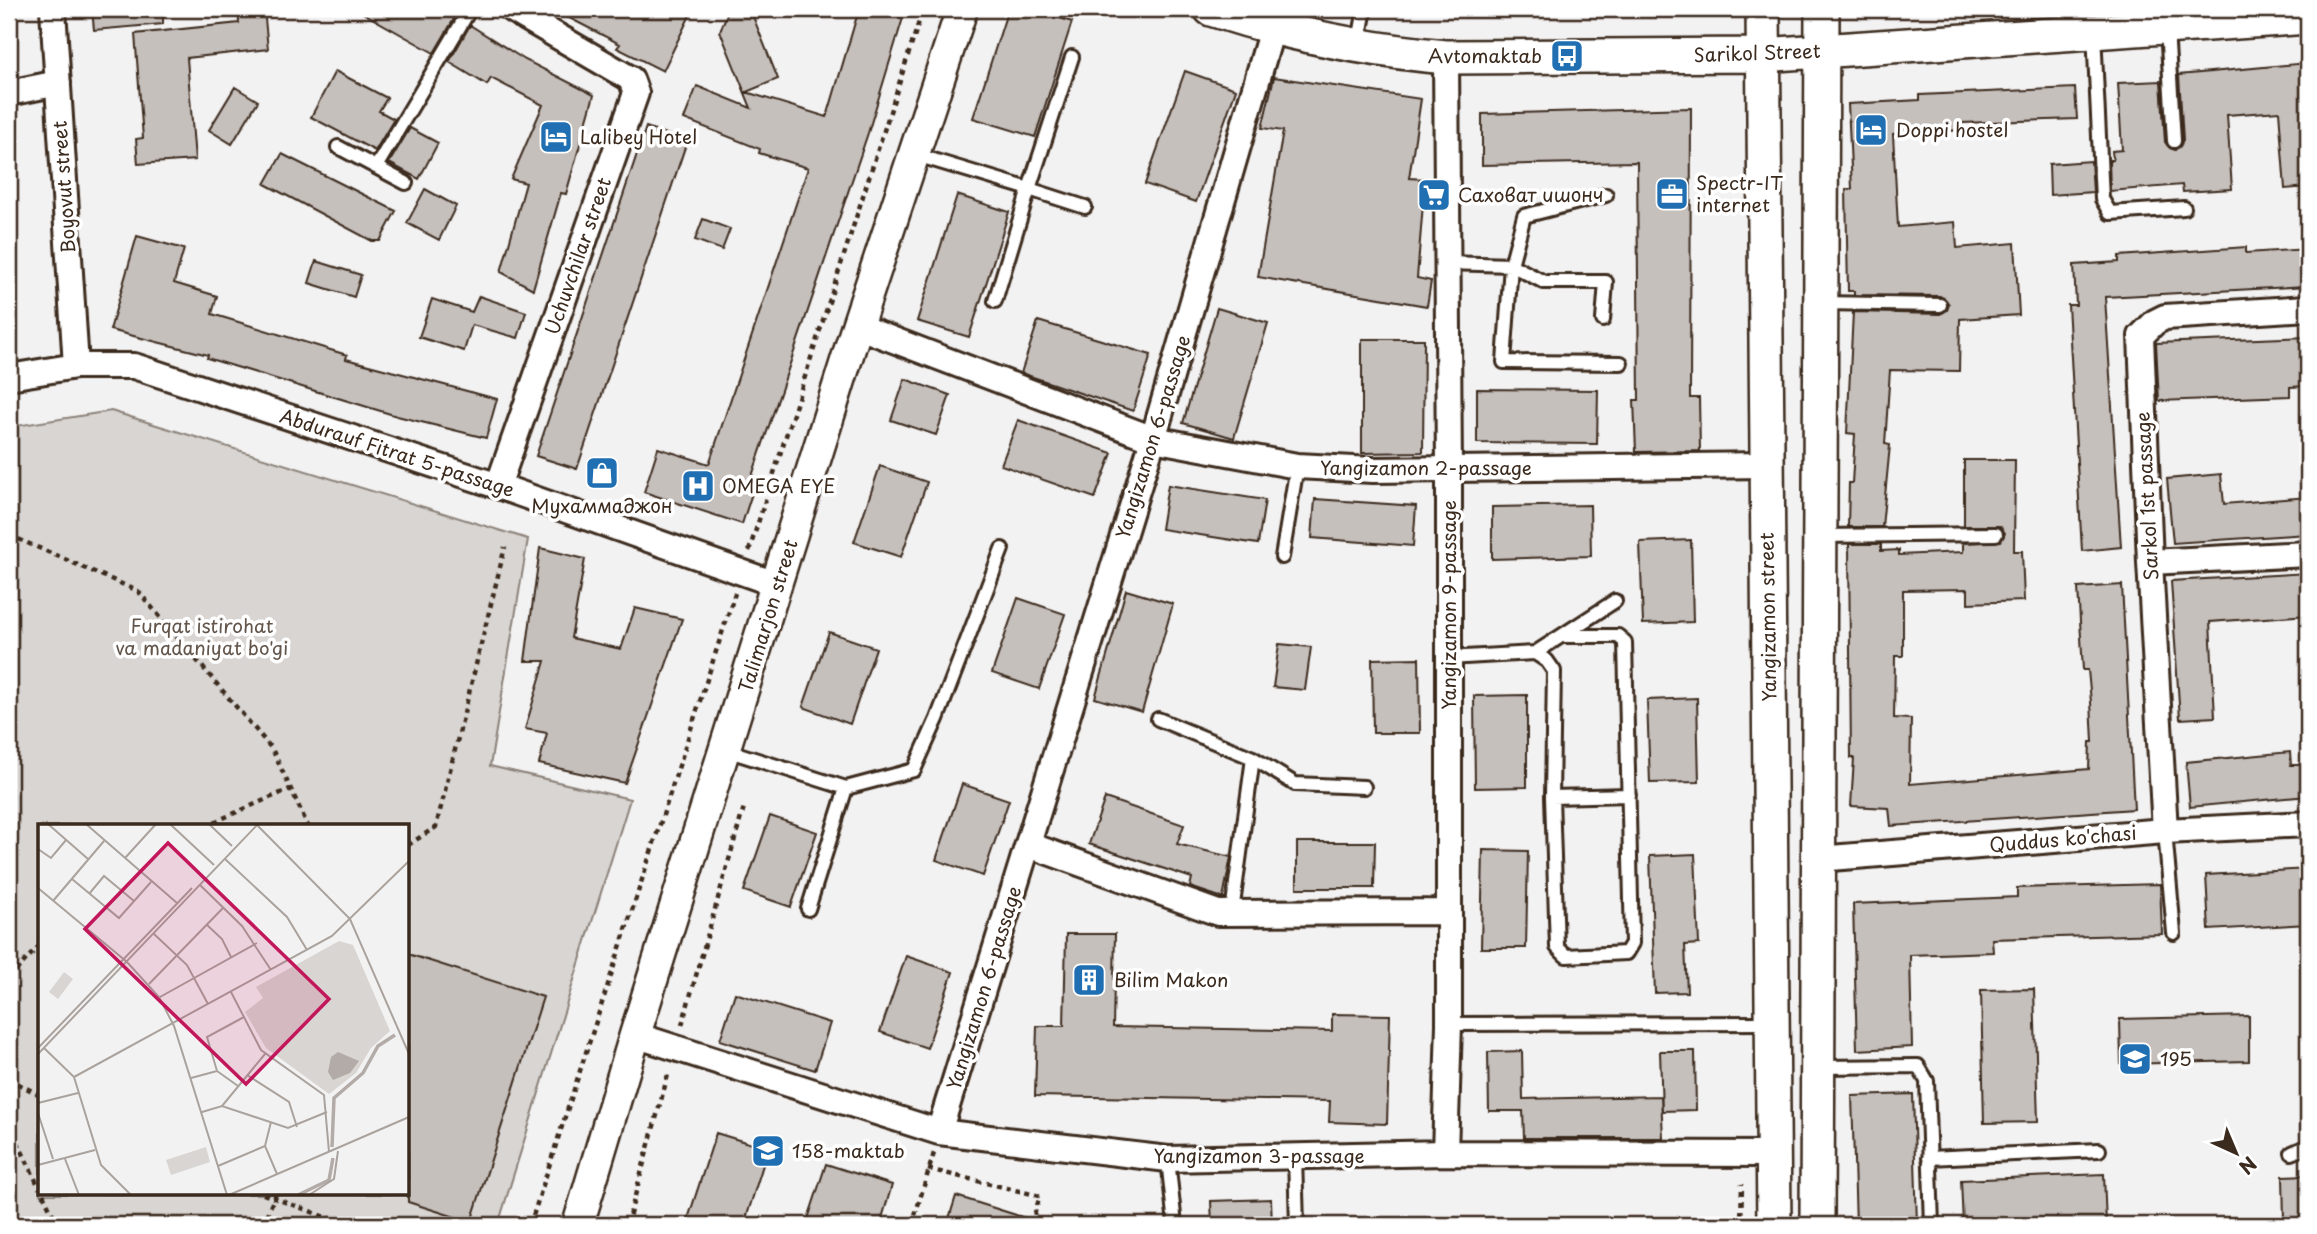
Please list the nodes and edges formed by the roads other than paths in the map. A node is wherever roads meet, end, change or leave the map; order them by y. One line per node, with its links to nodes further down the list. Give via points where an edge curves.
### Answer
1 (53, 9): 18 (street, Boyovut street)
2 (470, 9): 23 (lane)
3 (511, 9): 44 (street, Uchuvchilar street, via 631,79 636,93)
4 (962, 9): 22 (street, Talimarjon street)
5 (1211, 9): 11 (main road, Sarikol Street)
6 (1365, 9): 13 (lane)
7 (1763, 9): 15 (main road, Yangizamon street)
8 (1822, 9): 14 (main road)
9 (2308, 17): 10 (main road, Sarikol Street)
10 (2167, 27): 12 (main road, Sarikol Street); 20 (lane)
11 (1272, 29): 13 (main road, Sarikol Street); 40 (street, Yangizamon 6-passage)
12 (2094, 32): 14 (main road, Sarikol Street); 28 (lane, via 2102,198 2110,214)
13 (1358, 46): 17 (main road, Sarikol Street)
14 (1823, 52): 15 (main road, Sarikol Street); 32 (main road)
15 (1763, 55): 17 (main road, Sarikol Street); 41 (main road, Yangizamon street)
16 (1072, 57): 25 (lane)
17 (1446, 57): 29 (street, Yangizamon 9-passage)
18 (58, 83): 19 (street); 38 (street, Boyovut street)
19 (9, 93)
20 (2175, 141)
21 (338, 147): 23 (lane)
22 (913, 154): 25 (lane); 36 (street, Talimarjon street)
23 (376, 167): 24 (lane)
24 (406, 183)
25 (1029, 189): 27 (lane); 31 (lane)
26 (1606, 195): 30 (lane, via 1524,216)
27 (1085, 207)
28 (2184, 208)
29 (1447, 263): 30 (lane); 43 (street, Yangizamon 9-passage)
30 (1511, 265): 35 (lane, via 1544,282 1606,282); 37 (lane, via 1504,362)
31 (995, 301)
32 (1821, 303): 33 (lane); 46 (main road)
33 (1940, 305)
34 (2308, 308): 50 (street, Sarkol 1st passage, via 2165,317 2141,336)
35 (1603, 320)
36 (857, 326): 40 (street, Yangizamon 2-passage); 51 (street, Talimarjon street)
37 (1621, 363)
38 (76, 366): 39 (street, Abdurauf Fitrat 5-passage); 44 (street, Abdurauf Fitrat 5-passage, via 134,366)
39 (9, 377)
40 (1153, 439): 42 (street, Yangizamon 2-passage); 65 (street, Yangizamon 6-passage)
41 (1766, 465): 43 (street, Yangizamon 2-passage); 67 (main road, Yangizamon street)
42 (1297, 466): 43 (street, Yangizamon 2-passage); 49 (lane)
43 (1449, 470): 55 (street, Yangizamon 9-passage)
44 (498, 486): 51 (street, Abdurauf Fitrat 5-passage)
45 (1996, 534): 46 (lane)
46 (1819, 536): 66 (main road)
47 (1002, 549): 60 (lane, via 914,770)
48 (2308, 554): 50 (street)
49 (1282, 557)
50 (2150, 562): 64 (street, Sarkol 1st passage)
51 (778, 585): 57 (street, Talimarjon street)
52 (1615, 601): 53 (lane)
53 (1563, 636): 54 (lane); 61 (lane, via 1618,636 1625,642)
54 (1535, 653): 55 (lane); 62 (lane, via 1554,671)
55 (1448, 657): 70 (street, Yangizamon 9-passage)
56 (1158, 719): 58 (lane)
57 (726, 750): 60 (lane); 74 (street, Talimarjon street)
58 (1253, 758): 59 (lane, via 1295,784); 69 (lane)
59 (1364, 787)
60 (846, 788): 68 (lane)
61 (1629, 795): 62 (lane); 62 (lane, via 1632,943 1626,954 1610,956 1566,956 1557,947)
62 (1552, 797)
63 (2308, 824): 64 (street, Quddus ko'chasi)
64 (2165, 831): 66 (street, Quddus ko'chasi); 71 (lane)
65 (1029, 845): 69 (street, via 1218,913); 76 (street, Yangizamon 6-passage)
66 (1818, 859): 67 (main road); 75 (main road)
67 (1771, 861): 72 (main road, Yangizamon street)
68 (808, 909)
69 (1232, 912): 70 (street)
70 (1448, 912): 73 (street, Yangizamon 9-passage)
71 (2174, 933)
72 (1773, 1023): 73 (lane); 81 (main road, Yangizamon street)
73 (1449, 1024): 79 (street, Yangizamon 9-passage)
74 (635, 1035): 76 (street, Yangizamon 3-passage); 85 (street, Talimarjon street)
75 (1817, 1067): 83 (lane, via 1918,1066 1927,1081); 89 (main road)
76 (939, 1132): 84 (street, Yangizamon 3-passage)
77 (2308, 1146): 80 (lane)
78 (2099, 1150): 83 (lane)
79 (1445, 1153): 81 (street, Yangizamon 3-passage); 82 (street, Yangizamon 3-passage)
80 (2292, 1153)
81 (1758, 1155): 88 (main road, Yangizamon street)
82 (1295, 1157): 84 (street, Yangizamon 3-passage); 87 (lane)
83 (1929, 1158): 90 (lane)
84 (1168, 1159): 86 (lane)
85 (578, 1225)
86 (1175, 1225)
87 (1297, 1225)
88 (1774, 1225)
89 (1817, 1225)
90 (1931, 1225)

